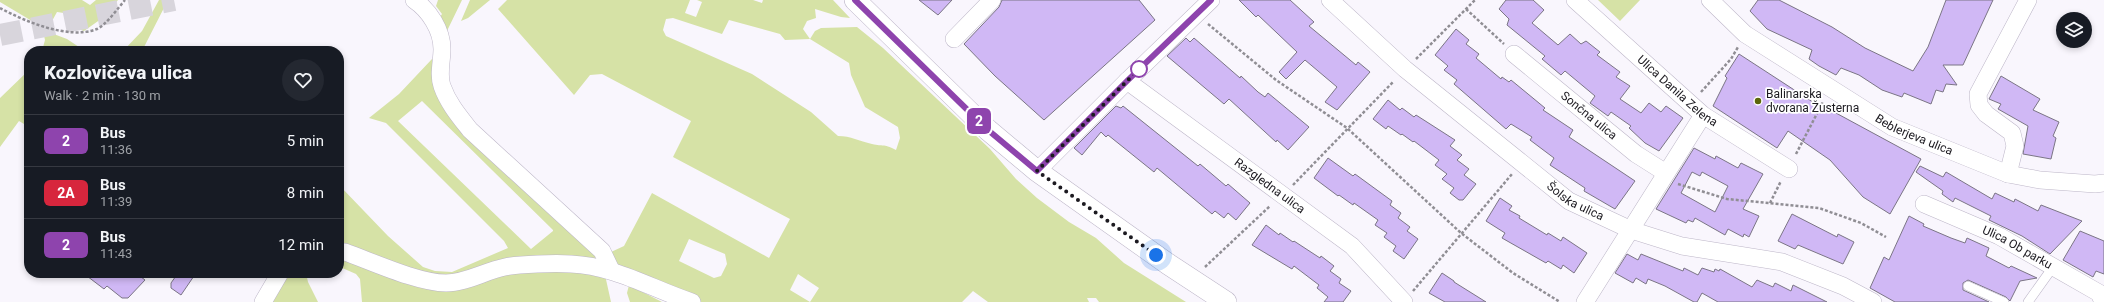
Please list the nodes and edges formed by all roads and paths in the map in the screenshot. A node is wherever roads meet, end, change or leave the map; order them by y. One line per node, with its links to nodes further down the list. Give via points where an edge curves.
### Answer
1 (125, 0): 11 (path, via 99,29 74,34 22,20)
2 (414, 0): 38 (street, via 424,7 438,29 442,48 441,85 452,108 470,130 602,251)
3 (855, 0): 25 (street, via 988,130)
4 (992, 0): 14 (street)
5 (1212, 0): 13 (street)
6 (1330, 0): 17 (street, Šolska ulica)
7 (1475, 0): 12 (path)
8 (1575, 0): 21 (street, Ulica Danila Zelena)
9 (1710, 0): 19 (street, Beblerjeva ulica, via 1745,34)
10 (2028, 0): 27 (street, via 1978,94 1979,105 1986,114 2012,133 2015,146)
11 (0, 8)
12 (1466, 9): 15 (path); 17 (path)
13 (1196, 14): 18 (street); 22 (path, via 1276,80)
14 (954, 39)
15 (1514, 54): 26 (street, Sončna ulica, via 1636,154)
16 (1731, 58): 20 (path)
17 (1405, 69): 22 (path); 23 (street, Šolska ulica)
18 (1127, 81): 25 (street); 29 (street, Razgledna ulica)
19 (1830, 89): 24 (path); 27 (street, Beblerjeva ulica, via 1892,127)
20 (1700, 93)
21 (1703, 114): 24 (street, Ulica Danila Zelena); 26 (street)
22 (1347, 128): 29 (path); 33 (path)
23 (1521, 163): 32 (street, Šolska ulica, via 1569,201); 33 (path)
24 (1789, 169): 30 (path)
25 (1037, 171): 44 (street)
26 (1665, 174): 30 (path, via 1684,186 1727,199); 32 (street)
27 (2008, 174): 28 (street, Beblerjeva ulica, via 2040,180)
28 (2104, 183)
29 (1282, 196): 37 (path); 45 (street, Razgledna ulica, via 1352,246)
30 (1770, 203): 34 (path, via 1819,208 1861,222)
31 (1924, 204): 36 (street, Ulica Ob parku, via 1999,236)
32 (1631, 230): 41 (street, Šolska ulica, via 1682,246 1782,262 1843,286); 47 (street)
33 (1461, 233): 45 (path); 46 (path, via 1512,273)
34 (1886, 237)
35 (344, 252): 38 (street, via 426,280 446,283 506,267 572,264)
36 (2053, 267): 50 (lane); 51 (street, Ulica Ob parku, via 2099,293)
37 (1203, 268)
38 (611, 270): 43 (street)
39 (277, 278): 42 (street)
40 (1968, 286): 49 (lane)
41 (1854, 298): 48 (street, Šolska ulica)
42 (263, 302)
43 (692, 302)
44 (1226, 302)
45 (1404, 302)
46 (1560, 302)
47 (1585, 302)
48 (1873, 302)
49 (2004, 302)
50 (2028, 302)
51 (2103, 302)

